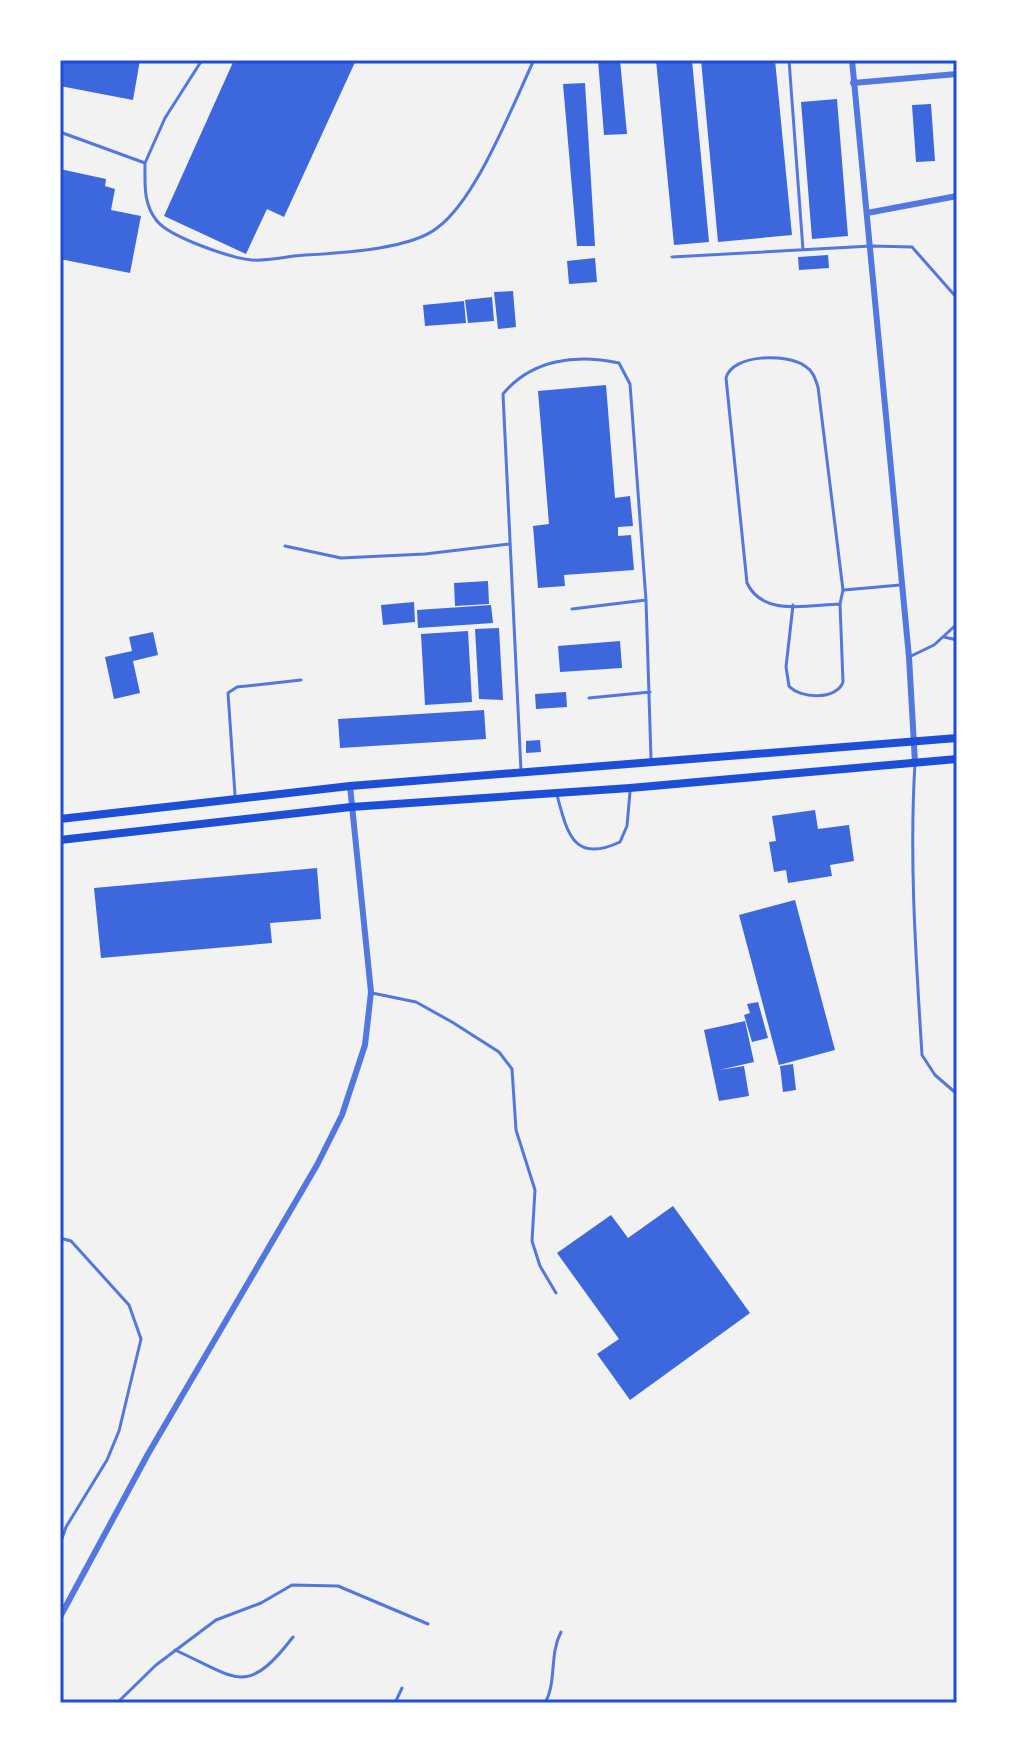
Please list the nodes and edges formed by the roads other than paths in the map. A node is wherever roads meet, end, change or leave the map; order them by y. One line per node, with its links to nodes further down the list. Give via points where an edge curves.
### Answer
1 (202, 60): 8 (lane, via 165,118)
2 (534, 60): 8 (lane, via 469,193 437,229 400,244 252,260 221,252 158,224 146,204)
3 (789, 60): 12 (lane)
4 (852, 60): 6 (street)
5 (957, 74): 6 (street)
6 (853, 83): 10 (street)
7 (60, 132): 8 (lane)
8 (145, 163)
9 (957, 196): 10 (street)
10 (867, 213): 11 (street)
11 (871, 246): 12 (lane); 14 (lane, via 912,247); 17 (street)
12 (803, 250): 13 (lane)
13 (672, 257)
14 (957, 298)
15 (509, 544): 16 (lane, via 341,558); 19 (lane, via 503,394 518,377 547,364 593,357 619,363 630,384); 35 (lane)
16 (285, 546)
17 (900, 585): 18 (lane); 26 (street)
18 (843, 590): 20 (lane); 21 (lane, via 813,374 785,358 739,362 726,378 747,583 768,604)
19 (646, 600): 22 (lane); 28 (lane)
20 (840, 604): 21 (lane); 21 (lane, via 843,682 834,694 799,694 789,686)
21 (793, 605)
22 (572, 609)
23 (957, 624): 24 (lane)
24 (944, 637): 25 (lane); 26 (lane)
25 (957, 640)
26 (909, 657): 31 (street)
27 (301, 680): 39 (lane, via 237,687 228,693)
28 (650, 692): 29 (lane); 33 (lane)
29 (589, 698)
30 (957, 738): 31 (main road)
31 (914, 741): 33 (main road); 34 (street)
32 (957, 759): 34 (main road)
33 (651, 762): 35 (main road)
34 (915, 763): 37 (main road); 44 (lane, via 912,814 922,1055)
35 (521, 773): 36 (main road)
36 (350, 786): 39 (main road); 40 (street)
37 (630, 788): 38 (main road); 38 (lane, via 627,826 620,842 604,850 580,847 568,835)
38 (556, 792): 40 (main road)
39 (235, 799): 41 (main road)
40 (351, 807): 42 (main road); 43 (street)
41 (60, 819)
42 (60, 840)
43 (371, 992): 46 (lane, via 416,1002 499,1052 512,1069 516,1130 535,1190 532,1241); 48 (street, via 365,1045 342,1115 317,1165)
44 (957, 1094)
45 (60, 1238): 47 (lane, via 71,1241 129,1305 141,1339 119,1431)
46 (556, 1293)
47 (60, 1544)
48 (61, 1611)
49 (428, 1624): 52 (lane, via 338,1586 292,1585 216,1620)
50 (561, 1632): 54 (lane, via 553,1646)
51 (293, 1637): 52 (lane, via 273,1662 254,1676 238,1678)
52 (175, 1650): 55 (lane)
53 (402, 1688): 56 (lane)
54 (546, 1701): 57 (lane)
55 (117, 1703)
56 (395, 1703)
57 (554, 1703)

